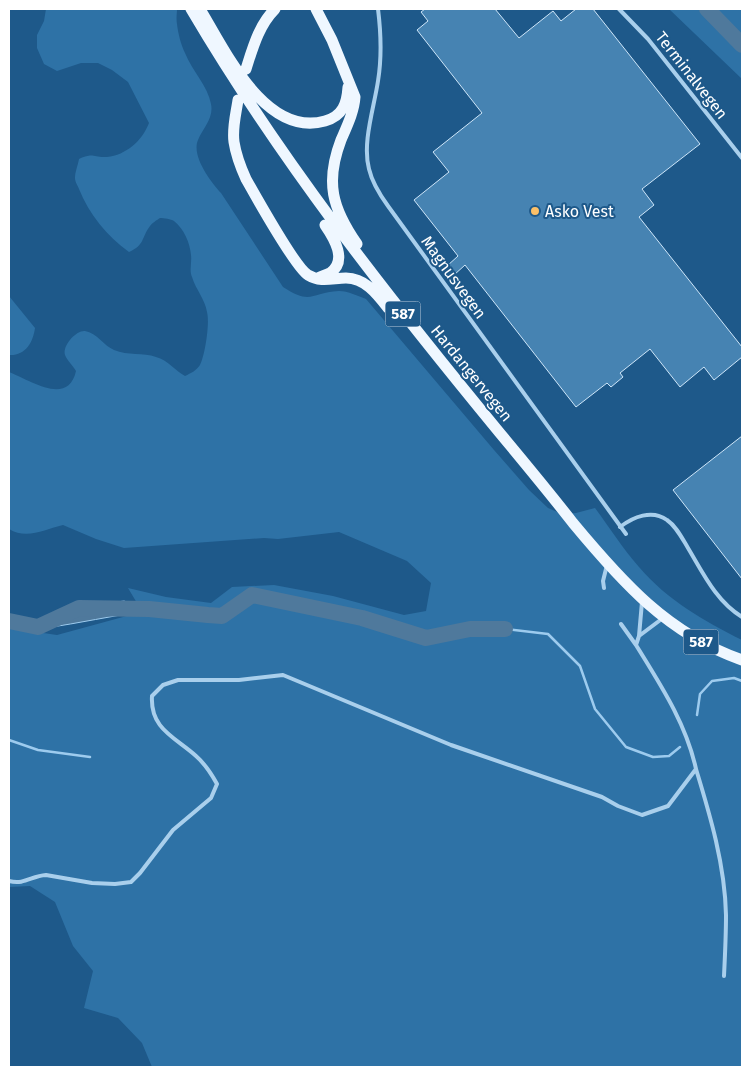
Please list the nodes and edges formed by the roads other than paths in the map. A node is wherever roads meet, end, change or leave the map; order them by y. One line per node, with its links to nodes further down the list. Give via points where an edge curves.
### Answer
1 (190, 9): 10 (main road, Hardangervegen / 587)
2 (200, 9): 8 (main road, 587, via 256,95 282,117 309,123 333,118 348,99)
3 (275, 9): 7 (main road, via 262,26)
4 (316, 9): 8 (main road, 587)
5 (378, 9): 15 (lane, Magnusvegen, via 381,54 367,158 374,182 388,206)
6 (619, 9): 11 (lane, Terminalvegen, via 648,39)
7 (246, 69)
8 (348, 80): 13 (main road, 587, via 355,97 333,168 332,189 336,206 356,243 418,321)
9 (238, 100): 12 (main road, via 234,142 246,178 296,261 308,275)
10 (273, 139): 12 (main road, 587, via 281,163 333,236 338,248 332,271); 13 (main road, Hardangervegen / 587, via 351,248)
11 (742, 158)
12 (317, 278): 14 (main road, 587, via 362,281 434,364)
13 (438, 357): 14 (main road, Hardangervegen / 587)
14 (472, 399): 17 (main road, Hardangervegen / 587)
15 (620, 527): 16 (lane, Magnusvegen); 21 (lane, via 638,516 652,515 667,520 681,536 719,597)
16 (626, 534)
17 (608, 563): 18 (lane); 19 (main road, Hardangervegen / 587)
18 (604, 588)
19 (642, 600): 20 (main road, Hardangervegen / 587); 23 (lane)
20 (663, 617): 23 (lane); 25 (main road, Hardangervegen / 587, via 704,643)
21 (742, 617)
22 (621, 624): 24 (lane)
23 (639, 636): 24 (lane)
24 (636, 644): 26 (lane, via 681,724)
25 (742, 660)
26 (696, 769): 27 (lane, via 668,806 642,815 602,797 451,745 283,675 239,680 178,680 163,685 152,696 152,707 156,721 169,736 209,770 217,784 211,798 173,830 131,882 92,883 46,875 21,883); 28 (lane, via 720,866 726,913)
27 (9, 881)
28 (724, 976)

